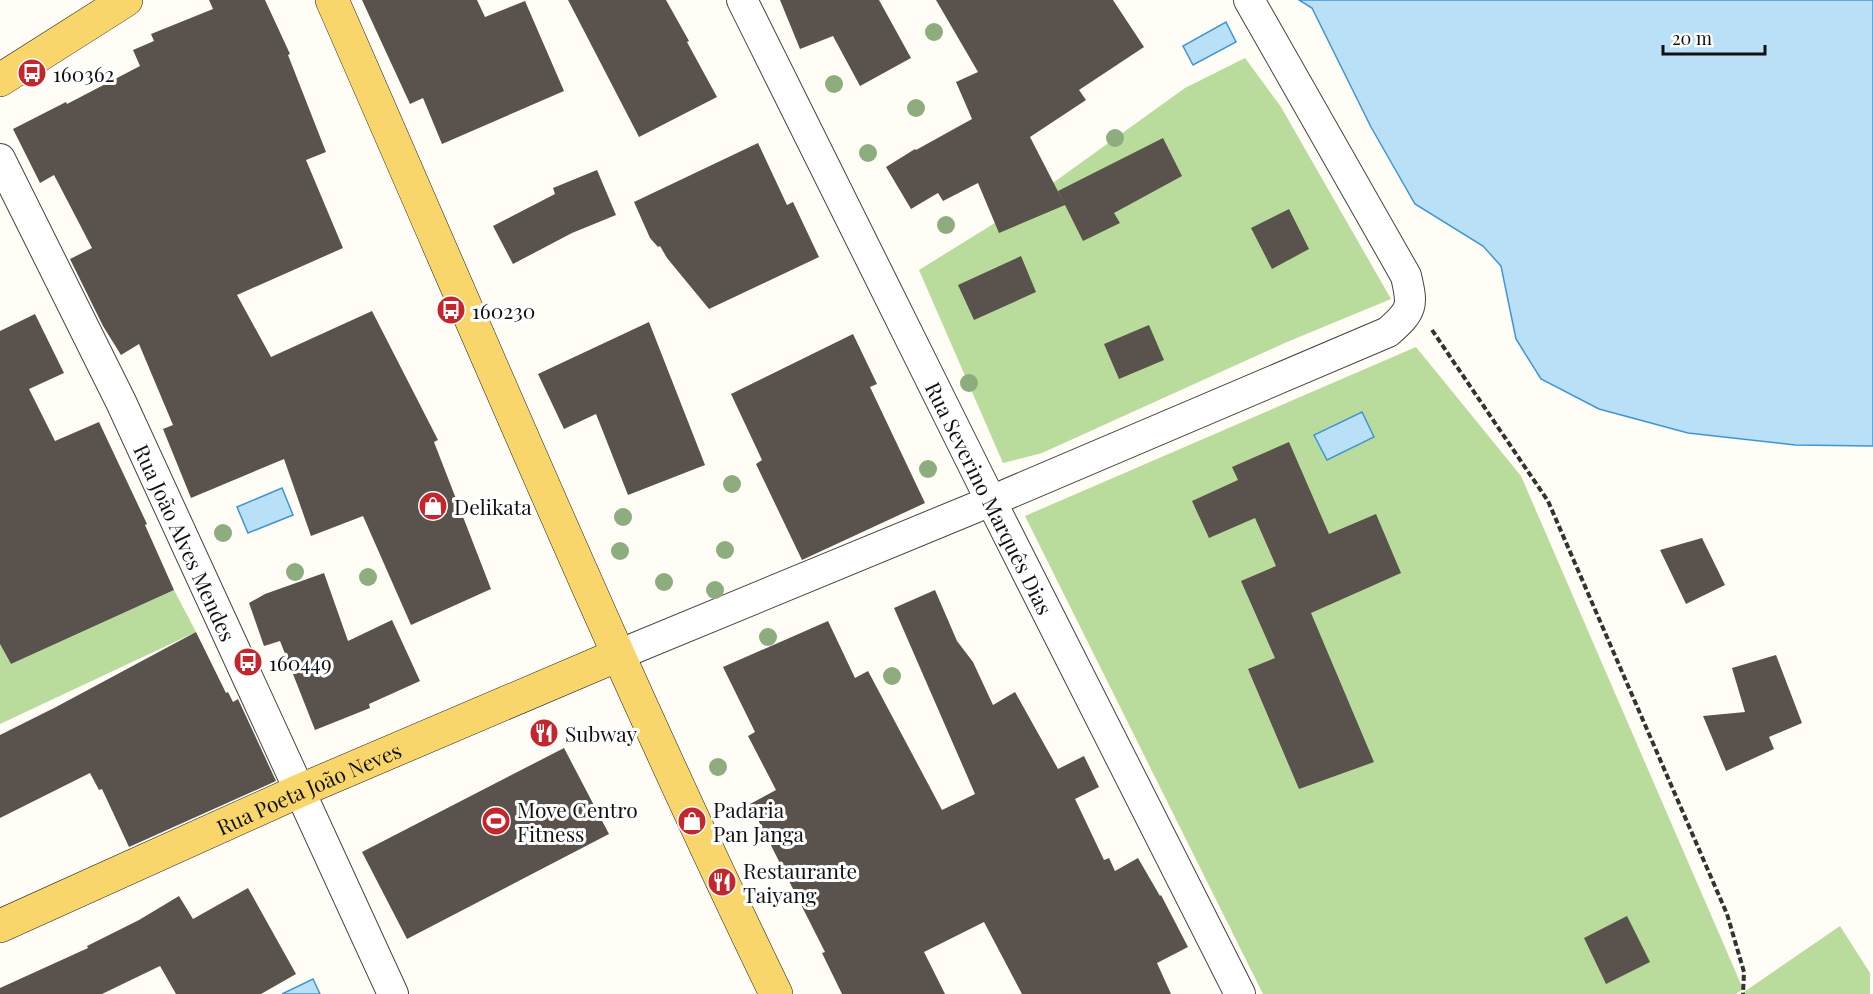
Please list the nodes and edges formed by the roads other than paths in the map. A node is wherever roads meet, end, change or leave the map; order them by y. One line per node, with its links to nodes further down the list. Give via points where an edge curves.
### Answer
1 (126, 0): 5 (main road)
2 (332, 0): 8 (main road)
3 (742, 0): 7 (street, Rua Severino Marquês Dias)
4 (1249, 0): 7 (street, via 1406,276 1411,300 1404,318 1388,332)
5 (0, 80)
6 (0, 159): 9 (street, Rua João Alves Mendes, via 121,402)
7 (991, 501): 8 (street); 13 (street, Rua Severino Marquês Dias)
8 (618, 655): 9 (main road, Rua Poeta João Neves); 12 (main road)
9 (299, 791): 10 (main road, Rua Poeta João Neves); 11 (street, Rua João Alves Mendes)
10 (0, 926)
11 (393, 994)
12 (776, 994)
13 (1240, 994)

